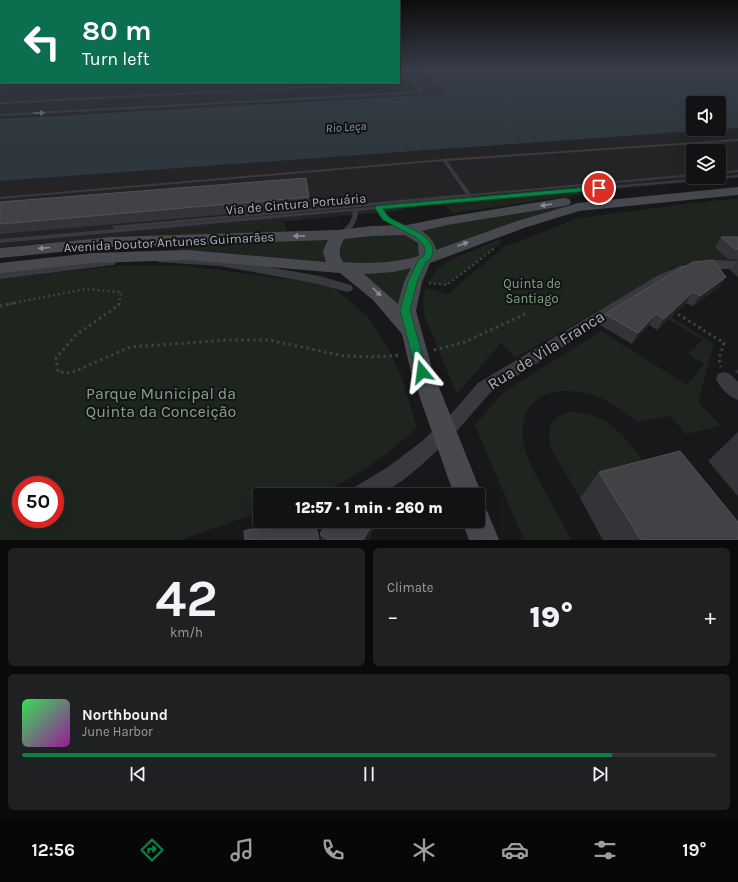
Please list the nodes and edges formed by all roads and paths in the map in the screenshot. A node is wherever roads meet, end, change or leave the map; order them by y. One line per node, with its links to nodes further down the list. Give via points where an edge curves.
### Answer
1 (154, 95): 3 (lane)
2 (362, 95): 4 (lane, one-way to 2)
3 (0, 103)
4 (0, 115)
5 (738, 140): 6 (lane)
6 (444, 160): 13 (lane); 14 (lane)
7 (738, 171): 8 (lane)
8 (726, 172)
9 (686, 176): 13 (lane, Via de Cintura Portuária)
10 (738, 176): 15 (lane, Via de Cintura Portuária)
11 (738, 184): 18 (main road, Avenida Doutor Antunes Guimarães, one-way to 18, via 579,199)
12 (738, 191): 24 (main road, Avenida Doutor Antunes Guimarães, one-way to 12, via 578,207)
13 (469, 194): 15 (lane); 20 (lane, Via de Cintura Portuária)
14 (0, 198)
15 (473, 200): 16 (lane, Via de Cintura Portuária)
16 (378, 208): 17 (lane, Via de Cintura Portuária); 18 (lane, via 386,218)
17 (356, 210): 19 (lane, via 354,222); 21 (lane, Via de Cintura Portuária)
18 (407, 230): 19 (main road, Avenida Doutor Antunes Guimarães); 24 (main road, via 425,242 429,252)
19 (338, 235): 23 (main road, Avenida Doutor Antunes Guimarães, one-way to 23, via 111,242); 27 (main road, via 331,255)
20 (0, 237)
21 (0, 241)
22 (496, 247): 29 (path, via 447,285)
23 (0, 253)
24 (425, 259): 27 (main road, Avenida Doutor Antunes Guimarães, via 394,267); 29 (main road)
25 (738, 265): 31 (street, Rua de Vila Franca, via 711,264 683,268)
26 (0, 268): 27 (main road, Avenida Doutor Antunes Guimarães, via 92,258 182,255)
27 (342, 268): 33 (main road, one-way to 33, via 370,286 394,309)
28 (0, 275): 30 (street, via 101,262 220,262 319,280)
29 (413, 282): 33 (main road, via 405,310)
30 (347, 288)
31 (641, 292): 35 (path, via 724,343 719,359); 37 (street, Rua de Vila Franca, via 484,388 467,410 426,451)
32 (0, 306): 34 (path, via 85,289 121,292 120,305 76,335 56,358 58,372 71,373 130,347 229,340 269,340)
33 (410, 333): 38 (main road)
34 (315, 351)
35 (724, 379): 36 (street)
36 (738, 393)
37 (374, 488)
38 (465, 488)
39 (480, 528): 40 (main road)
40 (484, 540)

